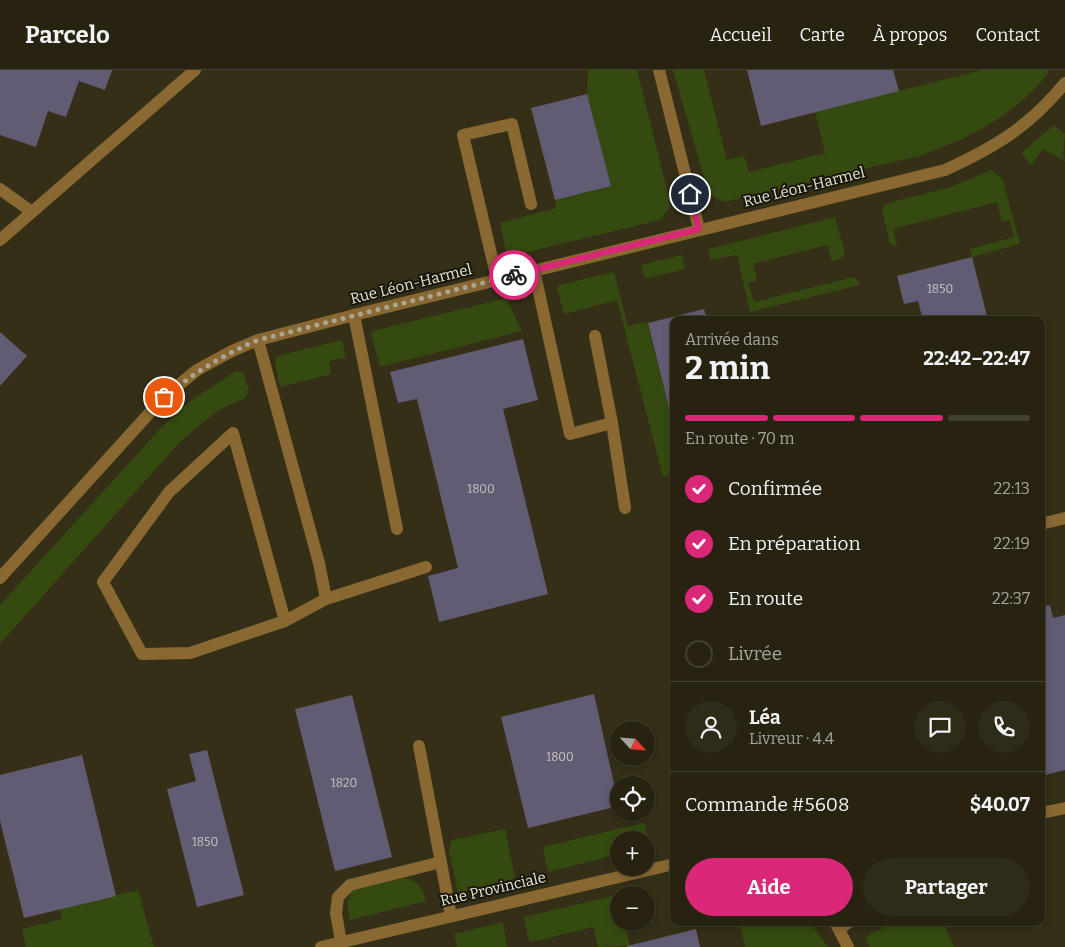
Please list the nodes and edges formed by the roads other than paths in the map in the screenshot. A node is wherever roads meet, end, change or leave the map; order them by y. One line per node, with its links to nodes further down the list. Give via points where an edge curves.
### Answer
1 (195, 70): 6 (street)
2 (659, 70): 7 (street)
3 (1065, 83): 7 (street, Rue Léon-Harmel, via 1025,125 990,149 945,170)
4 (0, 189): 6 (street)
5 (531, 204): 10 (street, via 512,124 463,135)
6 (32, 212): 8 (street)
7 (699, 229): 9 (street, Rue Léon-Harmel)
8 (0, 240)
9 (534, 270): 10 (street, Rue Léon-Harmel); 14 (street, via 570,434)
10 (496, 279): 11 (street, Rue Léon-Harmel)
11 (354, 315): 13 (street, Rue Léon-Harmel); 18 (street)
12 (595, 336): 14 (street)
13 (258, 340): 20 (street, Rue Léon-Harmel, via 198,370 164,397); 21 (street)
14 (612, 423): 15 (street)
15 (624, 508)
16 (1065, 518): 17 (street)
17 (1045, 523)
18 (397, 529)
19 (426, 567): 21 (street)
20 (0, 578)
21 (326, 599): 22 (street)
22 (285, 621): 22 (street, via 190,653 142,654 103,582 169,492 233,433)
23 (419, 746): 26 (street)
24 (1065, 808): 25 (street)
25 (1045, 812)
26 (441, 862): 28 (street); 30 (street, via 350,885 338,897 336,913)
27 (670, 865): 28 (street, Rue Provinciale)
28 (451, 916): 30 (street, Rue Provinciale)
29 (841, 926): 32 (street)
30 (341, 942): 31 (street, Rue Provinciale)
31 (321, 947)
32 (848, 947)

